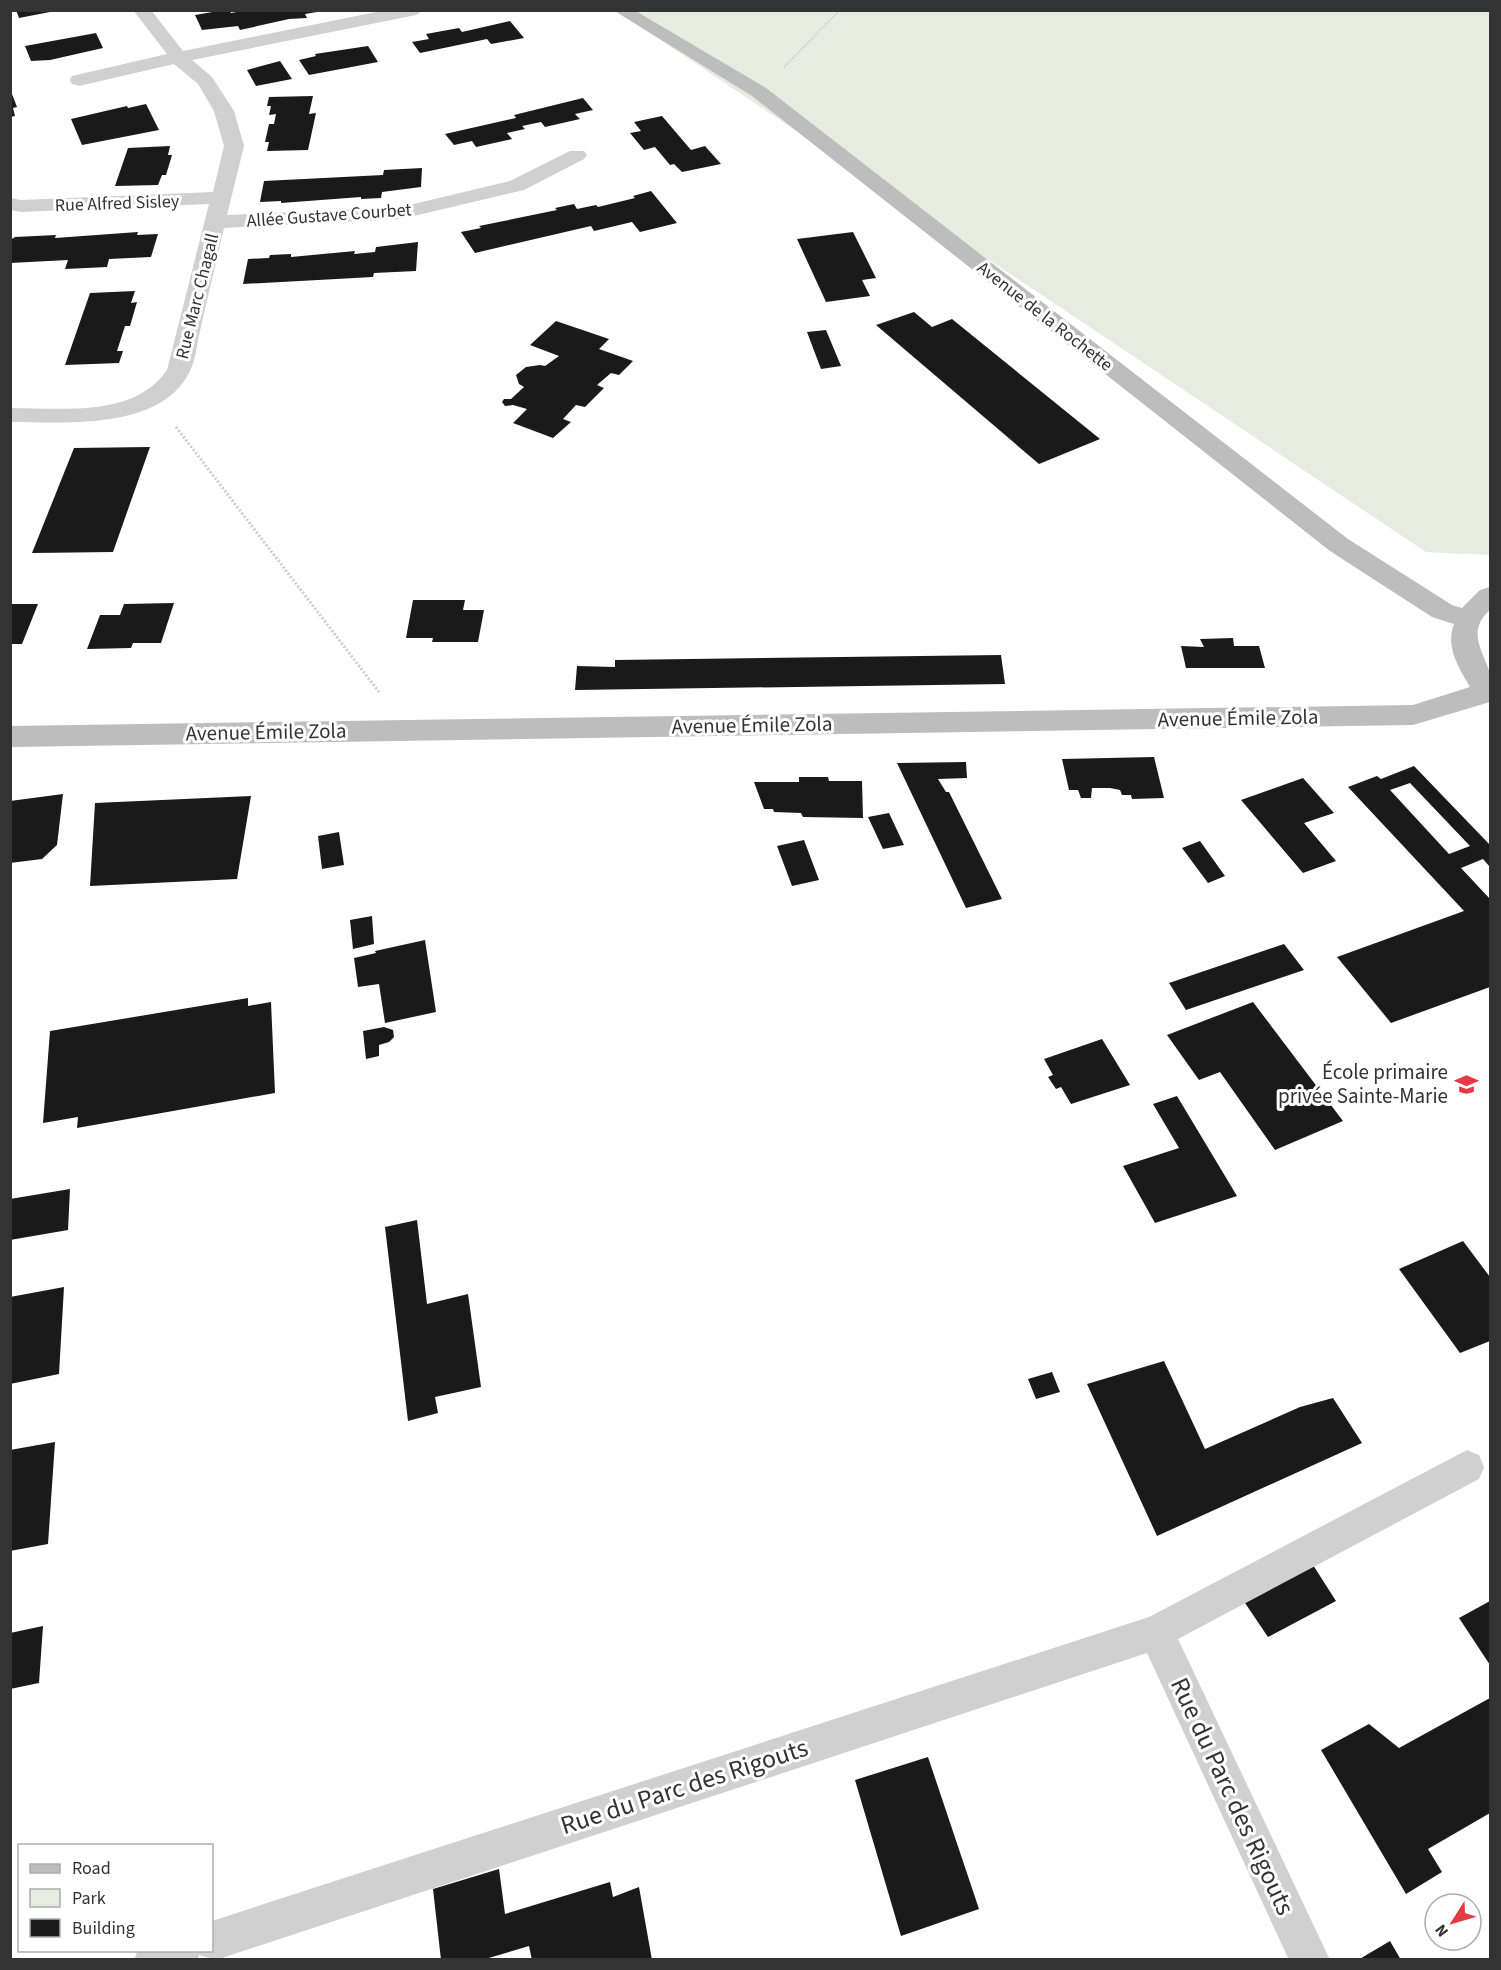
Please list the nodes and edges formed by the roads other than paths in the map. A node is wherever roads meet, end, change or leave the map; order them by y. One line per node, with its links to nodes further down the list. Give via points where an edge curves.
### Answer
1 (141, 10): 4 (street, Rue Marc Chagall)
2 (416, 10): 4 (street)
3 (621, 10): 12 (main road, Avenue de la Rochette, via 759,92 1339,545 1442,611)
4 (179, 58): 5 (street); 7 (street, Rue Marc Chagall, via 205,81 224,111 234,146)
5 (79, 80)
6 (577, 155): 9 (street, Allée Gustave Courbet, via 517,186 401,213)
7 (223, 197): 8 (street, Rue Alfred Sisley); 9 (street, Rue Marc Chagall)
8 (10, 204)
9 (216, 222): 10 (street, Rue Marc Chagall, via 173,383 121,411)
10 (10, 415)
11 (1491, 596): 12 (main road)
12 (1468, 619): 13 (main road, via 1464,635 1466,654)
13 (1490, 692): 14 (main road, Avenue Émile Zola, via 1413,715)
14 (10, 736)
15 (1467, 1467): 16 (lane, Rue du Parc des Rigouts)
16 (1156, 1632): 17 (lane, Rue du Parc des Rigouts); 20 (lane, Rue du Parc des Rigouts)
17 (213, 1941)
18 (176, 1952): 19 (lane)
19 (154, 1959)
20 (1310, 1959)

